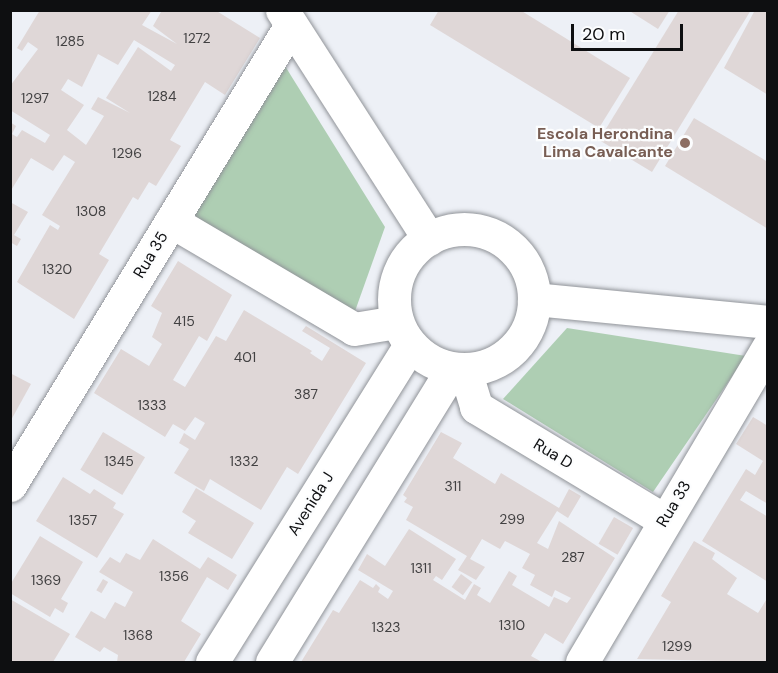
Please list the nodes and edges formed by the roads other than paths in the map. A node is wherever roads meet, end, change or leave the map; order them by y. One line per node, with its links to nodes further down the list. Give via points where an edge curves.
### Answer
1 (286, 18): 2 (street, Rua 35); 3 (street)
2 (171, 221): 6 (street, via 354,329); 9 (street, Rua 35)
3 (429, 239): 4 (street, via 460,229 482,231 502,240 530,273); 6 (street, via 405,260 395,279 393,301)
4 (534, 299): 5 (street); 8 (street, via 533,317 523,338 508,355 487,366)
5 (768, 322)
6 (403, 333): 8 (street, via 429,361); 11 (street, Avenida J)
7 (768, 347): 10 (street, Rua 33)
8 (458, 370): 10 (street, Rua D, via 476,407); 12 (street)
9 (10, 485)
10 (664, 520): 13 (street, Rua 33)
11 (212, 663)
12 (272, 663)
13 (582, 663)

